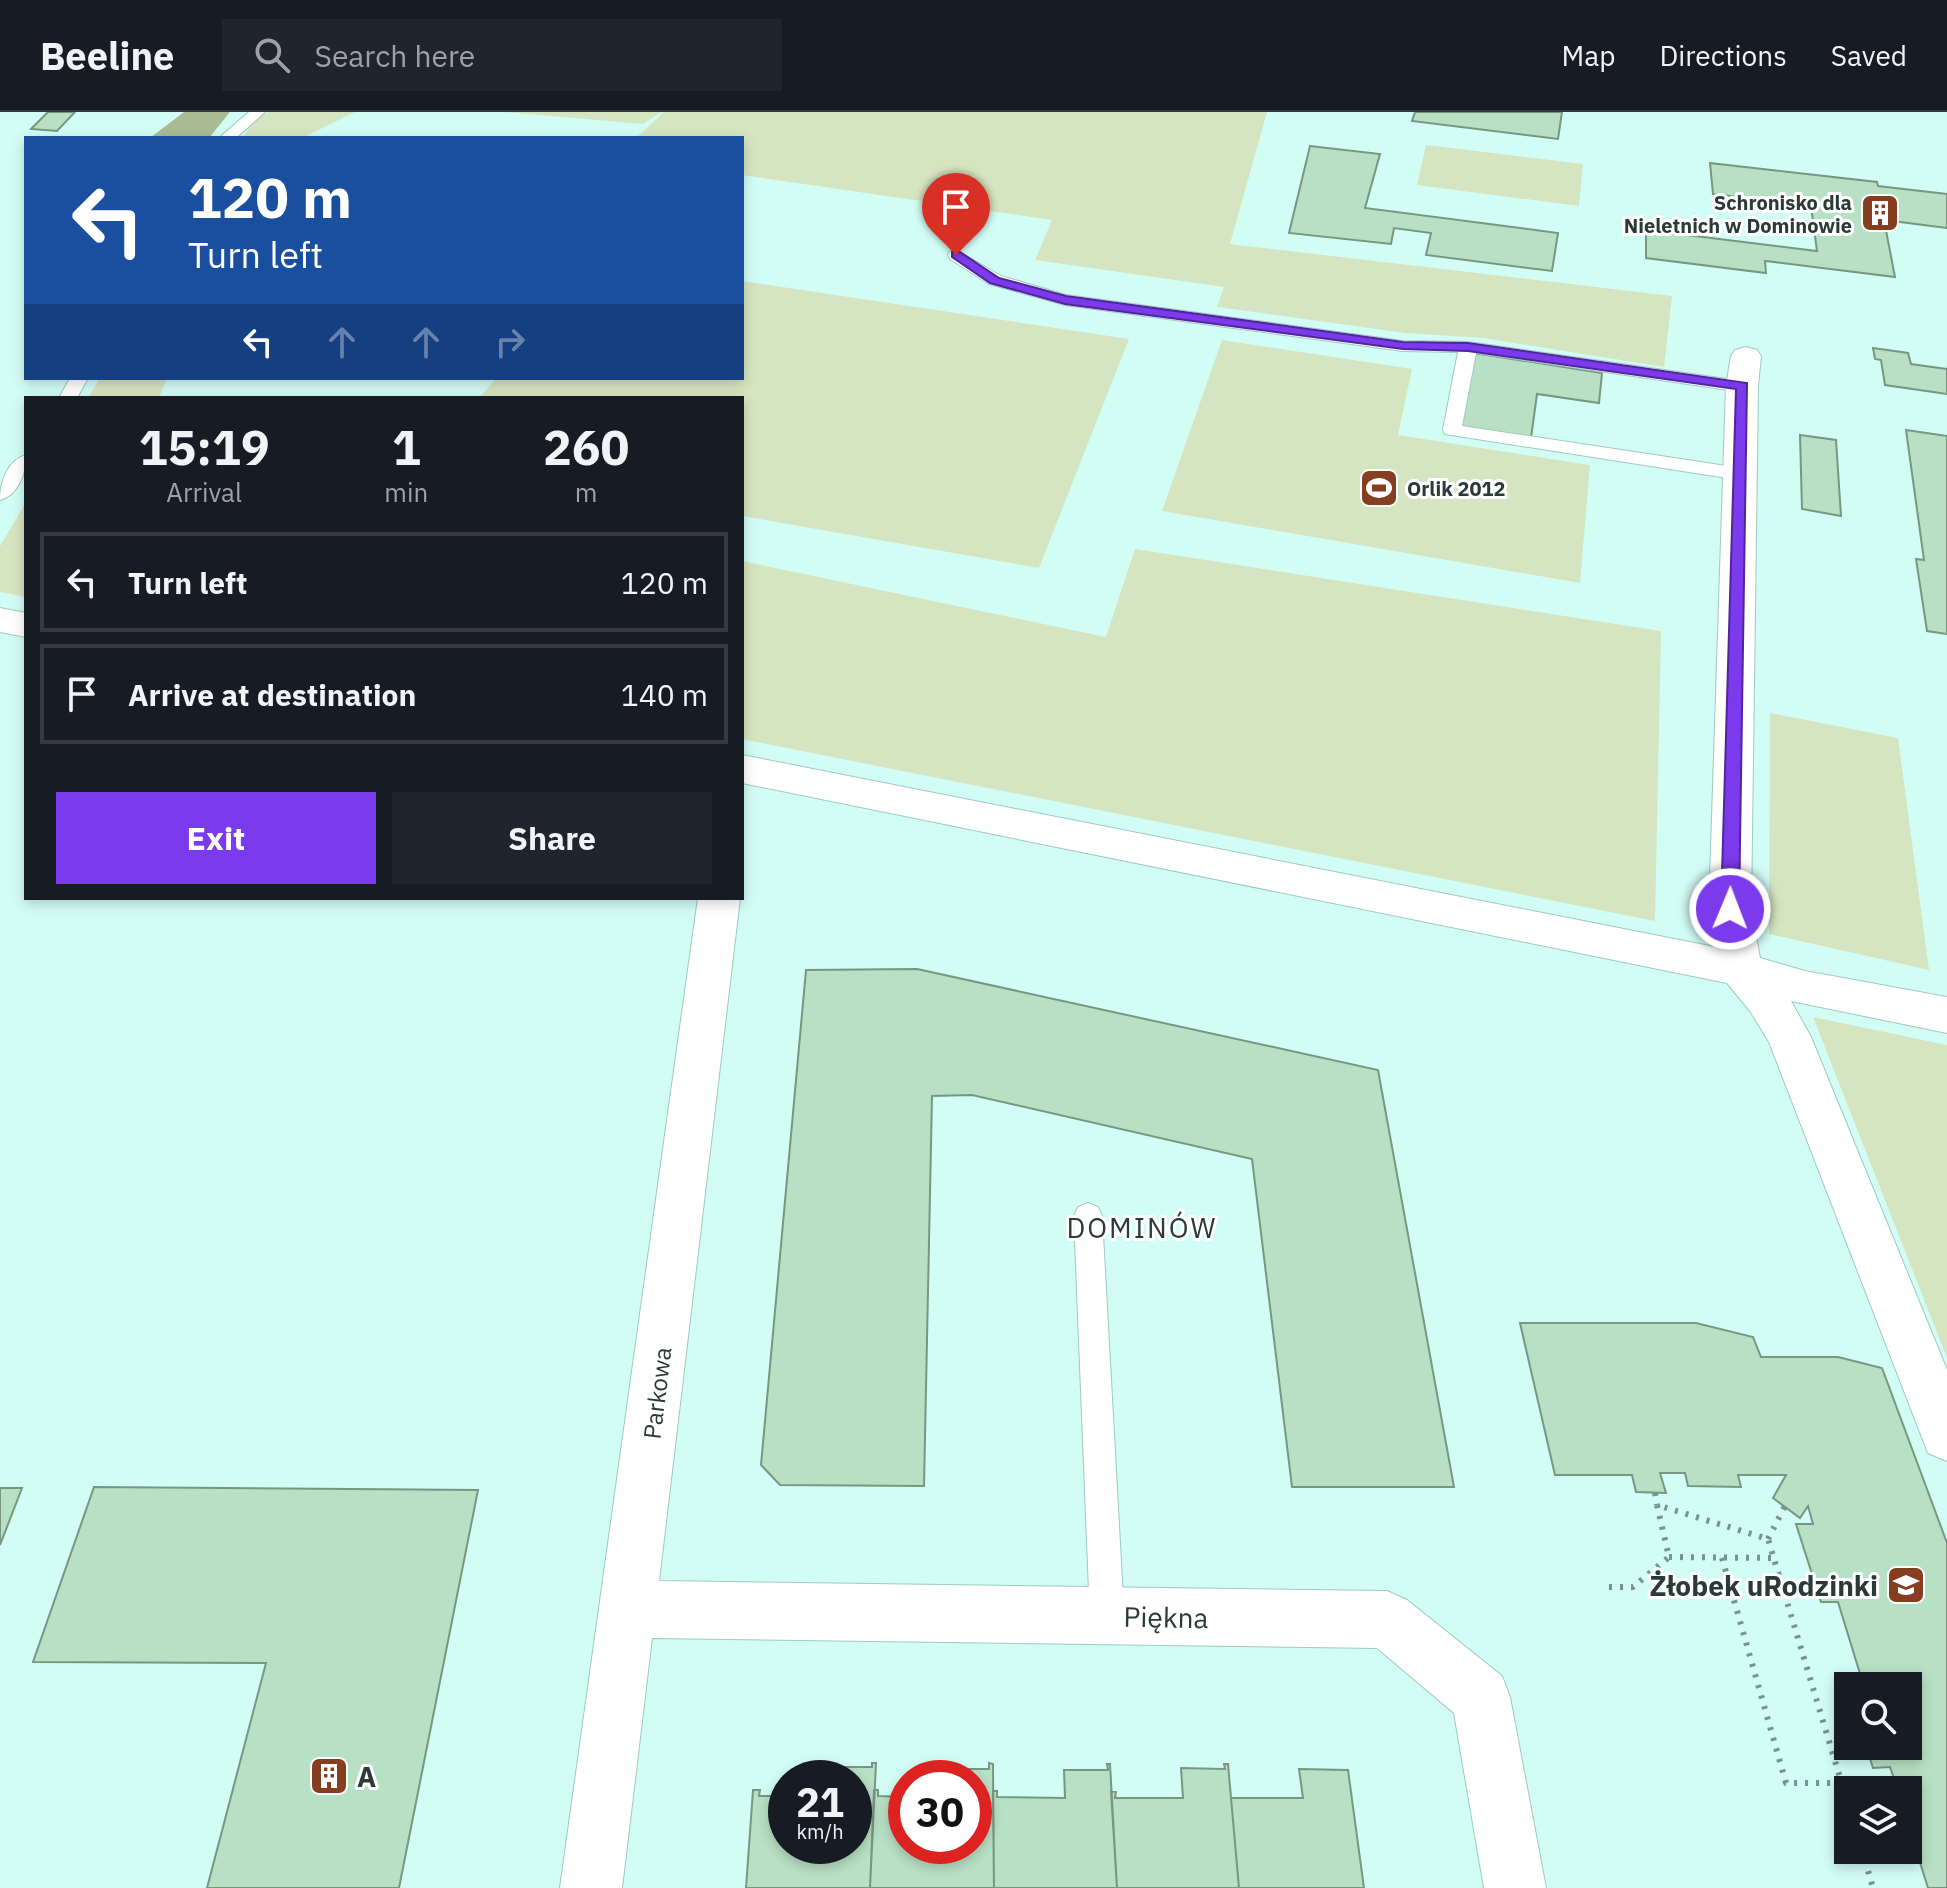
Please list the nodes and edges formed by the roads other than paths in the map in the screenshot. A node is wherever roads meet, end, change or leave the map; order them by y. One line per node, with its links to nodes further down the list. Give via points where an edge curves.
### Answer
1 (258, 112): 2 (lane)
2 (229, 136)
3 (956, 255): 4 (lane, via 995,280 1065,300 1403,346)
4 (1468, 347): 5 (lane); 7 (lane, via 1452,430)
5 (1744, 371): 7 (street)
6 (24, 464): 8 (lane)
7 (1740, 474): 13 (street, via 1730,909)
8 (0, 494)
9 (0, 620): 10 (street)
10 (24, 625)
11 (744, 769): 13 (street)
12 (719, 900): 17 (street, Parkowa)
13 (1740, 969): 14 (street, via 1805,988); 16 (street, via 1789,1037)
14 (1947, 1015)
15 (1088, 1216): 18 (lane)
16 (1947, 1435)
17 (630, 1609): 18 (street, Piękna); 19 (street, Parkowa)
18 (1107, 1616): 20 (street, Piękna, via 1387,1620 1481,1697)
19 (591, 1888)
20 (1515, 1888)

